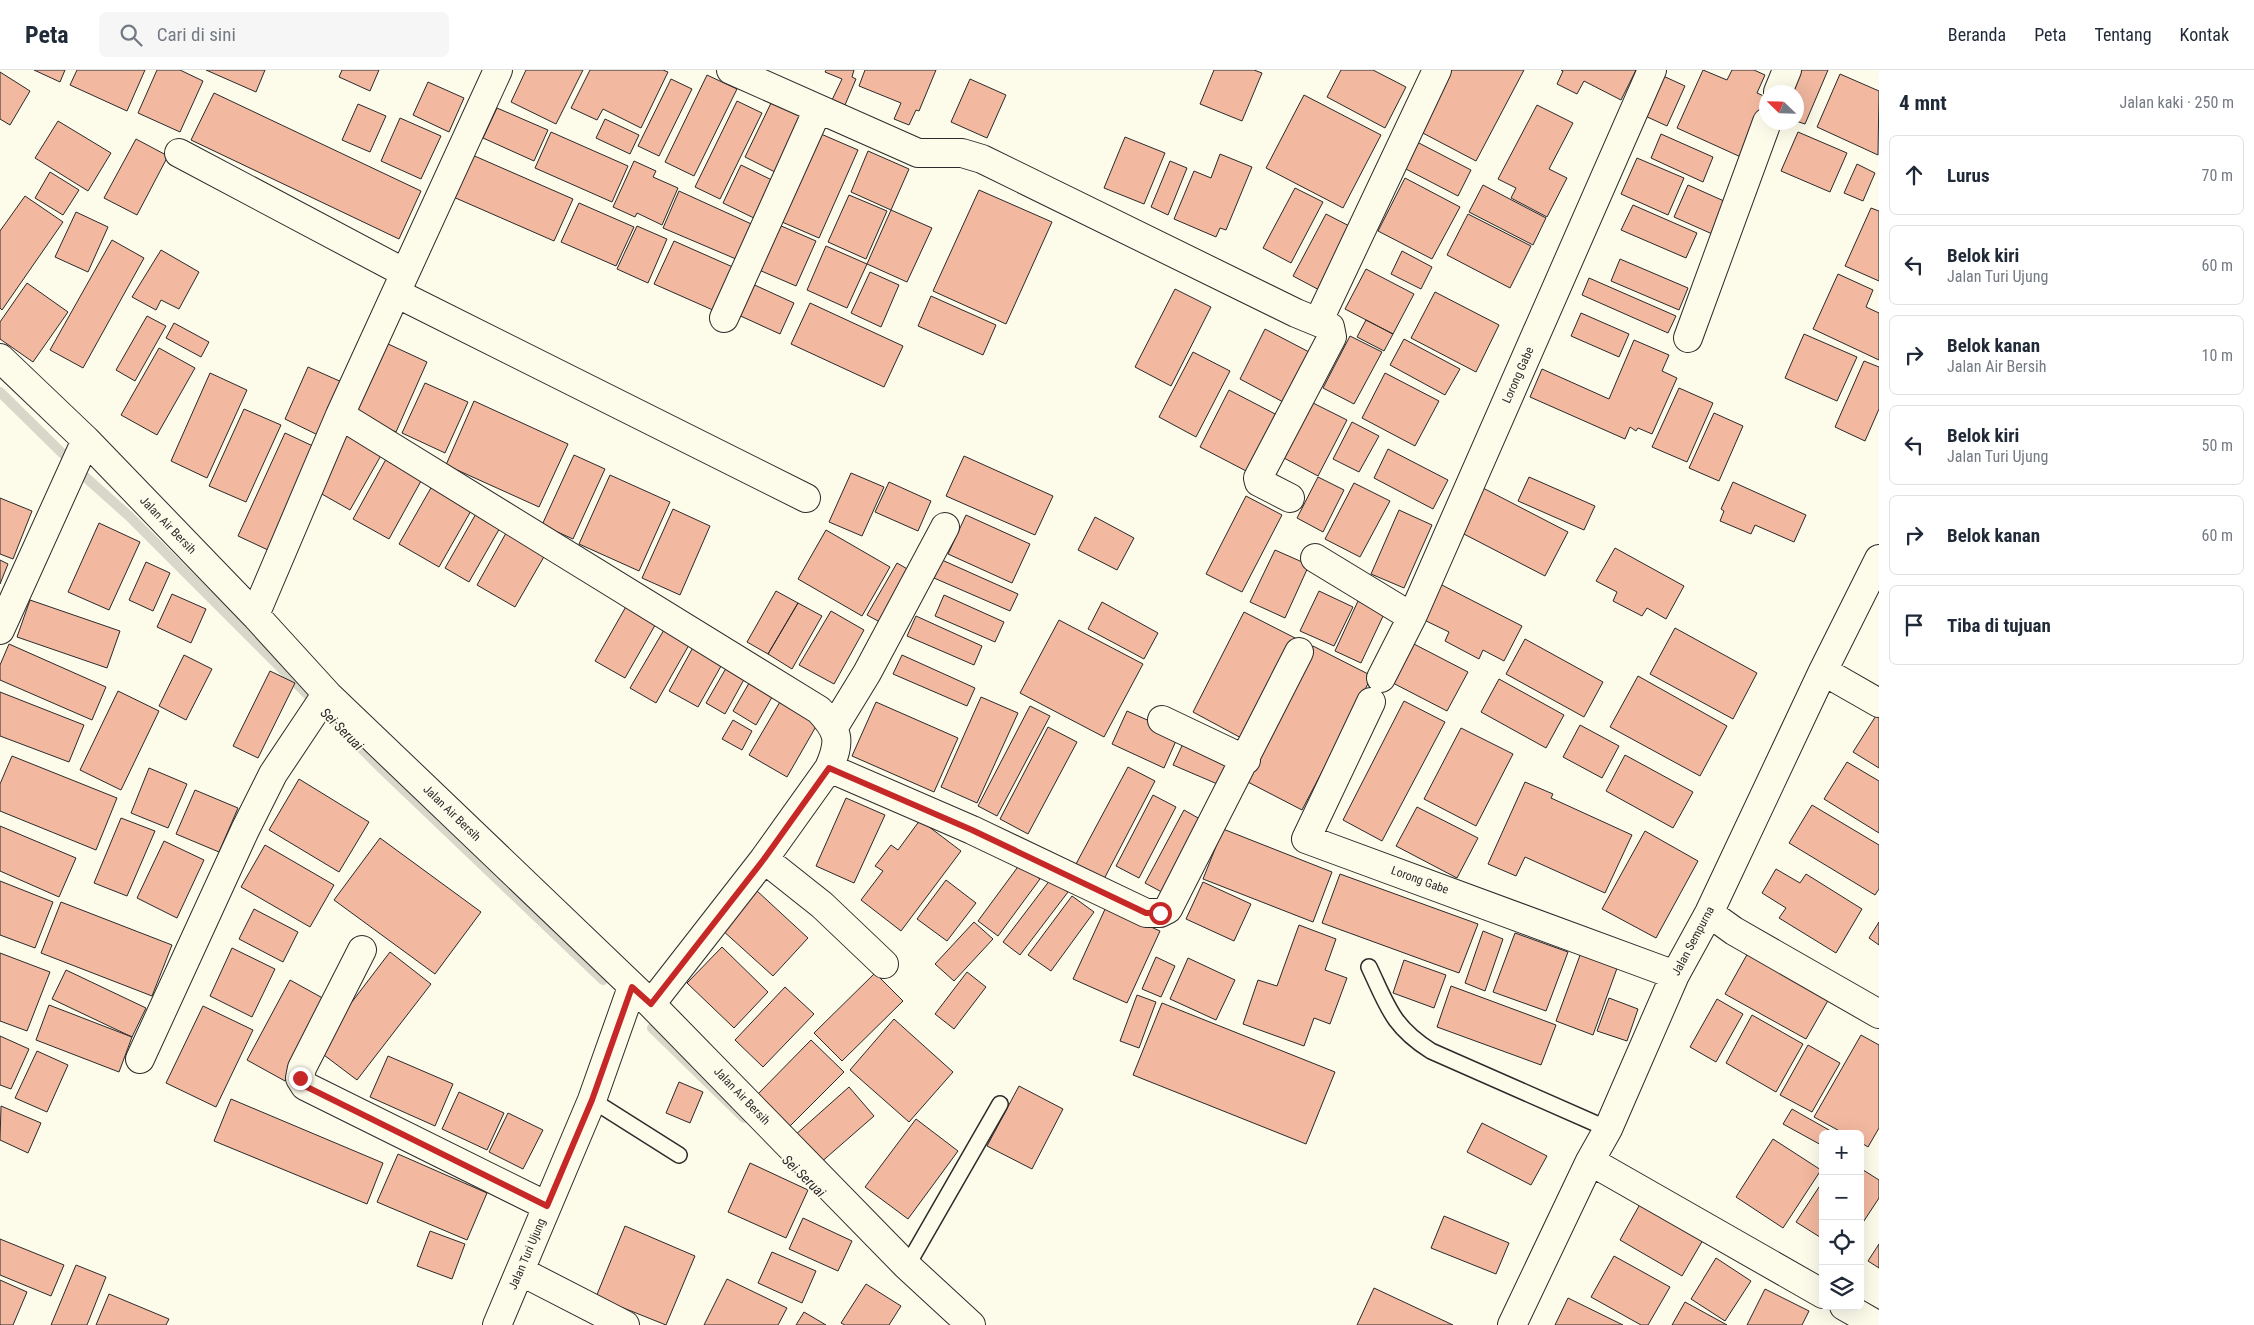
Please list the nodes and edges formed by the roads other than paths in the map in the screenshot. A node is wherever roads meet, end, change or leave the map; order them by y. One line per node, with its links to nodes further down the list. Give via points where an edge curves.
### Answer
1 (498, 70): 10 (street)
2 (731, 70): 7 (street)
3 (1437, 70): 12 (street)
4 (1652, 70): 23 (street, Lorong Gabe)
5 (1787, 70): 6 (street)
6 (1781, 85)
7 (818, 109): 11 (street); 12 (street, via 918,153 976,156)
8 (1764, 130): 13 (street)
9 (179, 153): 10 (street)
10 (400, 283): 15 (street); 17 (street)
11 (724, 318)
12 (1318, 322): 18 (street, via 1330,327 1332,337 1258,478 1259,482)
13 (1688, 338)
14 (0, 358): 16 (street, Jalan Air Bersih)
15 (340, 414): 22 (street); 30 (street, via 819,710)
16 (86, 440): 22 (street, Jalan Air Bersih); 24 (street)
17 (806, 498)
18 (1290, 498)
19 (945, 528): 30 (street, via 867,673)
20 (1315, 558): 23 (street)
21 (1879, 559): 26 (street, Jalan Sempurna)
22 (256, 615): 27 (street, Jalan Air Bersih)
23 (1412, 617): 38 (street, Lorong Gabe, via 1306,839)
24 (0, 630)
25 (1299, 652): 31 (street)
26 (1823, 671): 28 (street); 34 (street, Jalan Sempurna)
27 (321, 703): 39 (street, Jalan Air Bersih); 41 (street, via 273,774 194,936)
28 (1879, 703)
29 (1162, 720): 31 (street)
30 (834, 727): 32 (street, via 836,741)
31 (1246, 760): 32 (street, via 1168,909 1160,913 1146,913)
32 (831, 762): 33 (street, Jalan Turi Ujung)
33 (764, 859): 36 (street, via 822,905); 39 (street, Jalan Turi Ujung)
34 (1709, 913): 38 (street, Jalan Sempurna); 40 (street, via 1734,931)
35 (362, 950): 47 (street, via 302,1068 300,1078 305,1086)
36 (884, 964)
37 (1369, 967): 44 (lane, via 1392,1017 1410,1037 1431,1051)
38 (1675, 975): 44 (street, Jalan Sempurna)
39 (642, 996): 42 (street, Jalan Turi Ujung); 48 (street, Jalan Air Bersih)
40 (1879, 1014)
41 (140, 1059)
42 (592, 1100): 45 (lane); 47 (street, Jalan Turi Ujung)
43 (1000, 1104): 48 (lane)
44 (1608, 1129): 46 (street, Jalan Sempurna)
45 (679, 1155)
46 (1590, 1161): 50 (street); 55 (street, Jalan Sempurna)
47 (547, 1206): 49 (street, Jalan Turi Ujung)
48 (907, 1266): 54 (street, Jalan Air Bersih)
49 (520, 1272): 52 (street, Jalan Turi Ujung); 53 (street)
50 (1819, 1292)
51 (1851, 1310): 56 (street)
52 (498, 1325)
53 (625, 1325)
54 (971, 1325)
55 (1512, 1325)
56 (1877, 1325)

